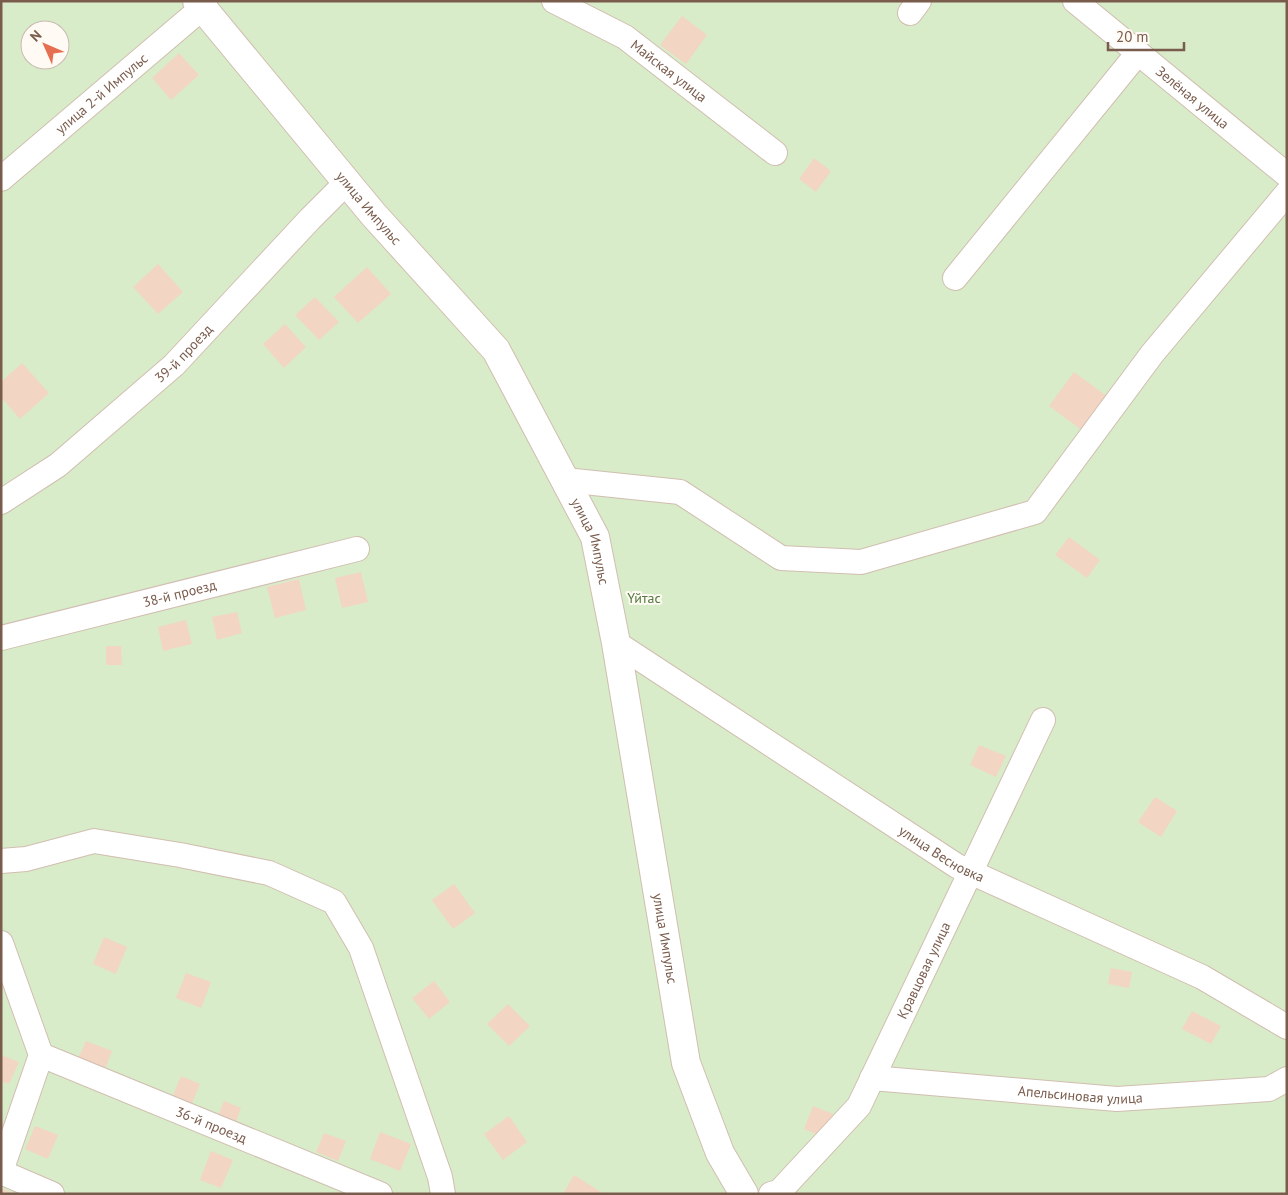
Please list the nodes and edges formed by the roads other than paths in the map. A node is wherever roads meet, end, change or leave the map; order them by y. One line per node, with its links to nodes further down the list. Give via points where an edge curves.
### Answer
1 (554, 1): 5 (street, Майская улица, via 625,37)
2 (1075, 1): 4 (street, Зелёная улица)
3 (201, 3): 7 (street, улица 2-й Импульс); 8 (street, улица Импульс)
4 (1138, 53): 6 (street, Зелёная улица); 10 (street)
5 (775, 152)
6 (1287, 175)
7 (1, 179)
8 (347, 182): 11 (street, улица Импульс, via 496,350); 12 (street, 39-й проезд, via 174,365 58,465)
9 (1287, 193): 11 (street, via 1152,354 1035,512 862,562 781,558 680,492)
10 (955, 278)
11 (565, 480): 15 (street, улица Импульс, via 595,538)
12 (1, 502)
13 (357, 549): 14 (street, 38-й проезд)
14 (1, 638)
15 (616, 643): 18 (street, улица Весновка); 28 (street, улица Импульс, via 686,1063 720,1154)
16 (1042, 720): 18 (street, Кравцовая улица)
17 (1, 861): 27 (street, via 94,841 268,874 334,902 361,948 440,1177)
18 (971, 873): 20 (street, улица Весновка, via 1202,977); 22 (street, Кравцовая улица)
19 (1, 942): 21 (street)
20 (1287, 1027)
21 (42, 1055): 24 (street); 26 (street, 36-й проезд)
22 (872, 1078): 23 (street, Апельсиновая улица, via 1117,1099 1269,1089); 29 (street, Кравцовая улица, via 859,1106 779,1192)
23 (1287, 1079)
24 (1, 1172): 25 (street)
25 (52, 1194)
26 (380, 1194)
27 (443, 1194)
28 (744, 1194)
29 (771, 1194)

